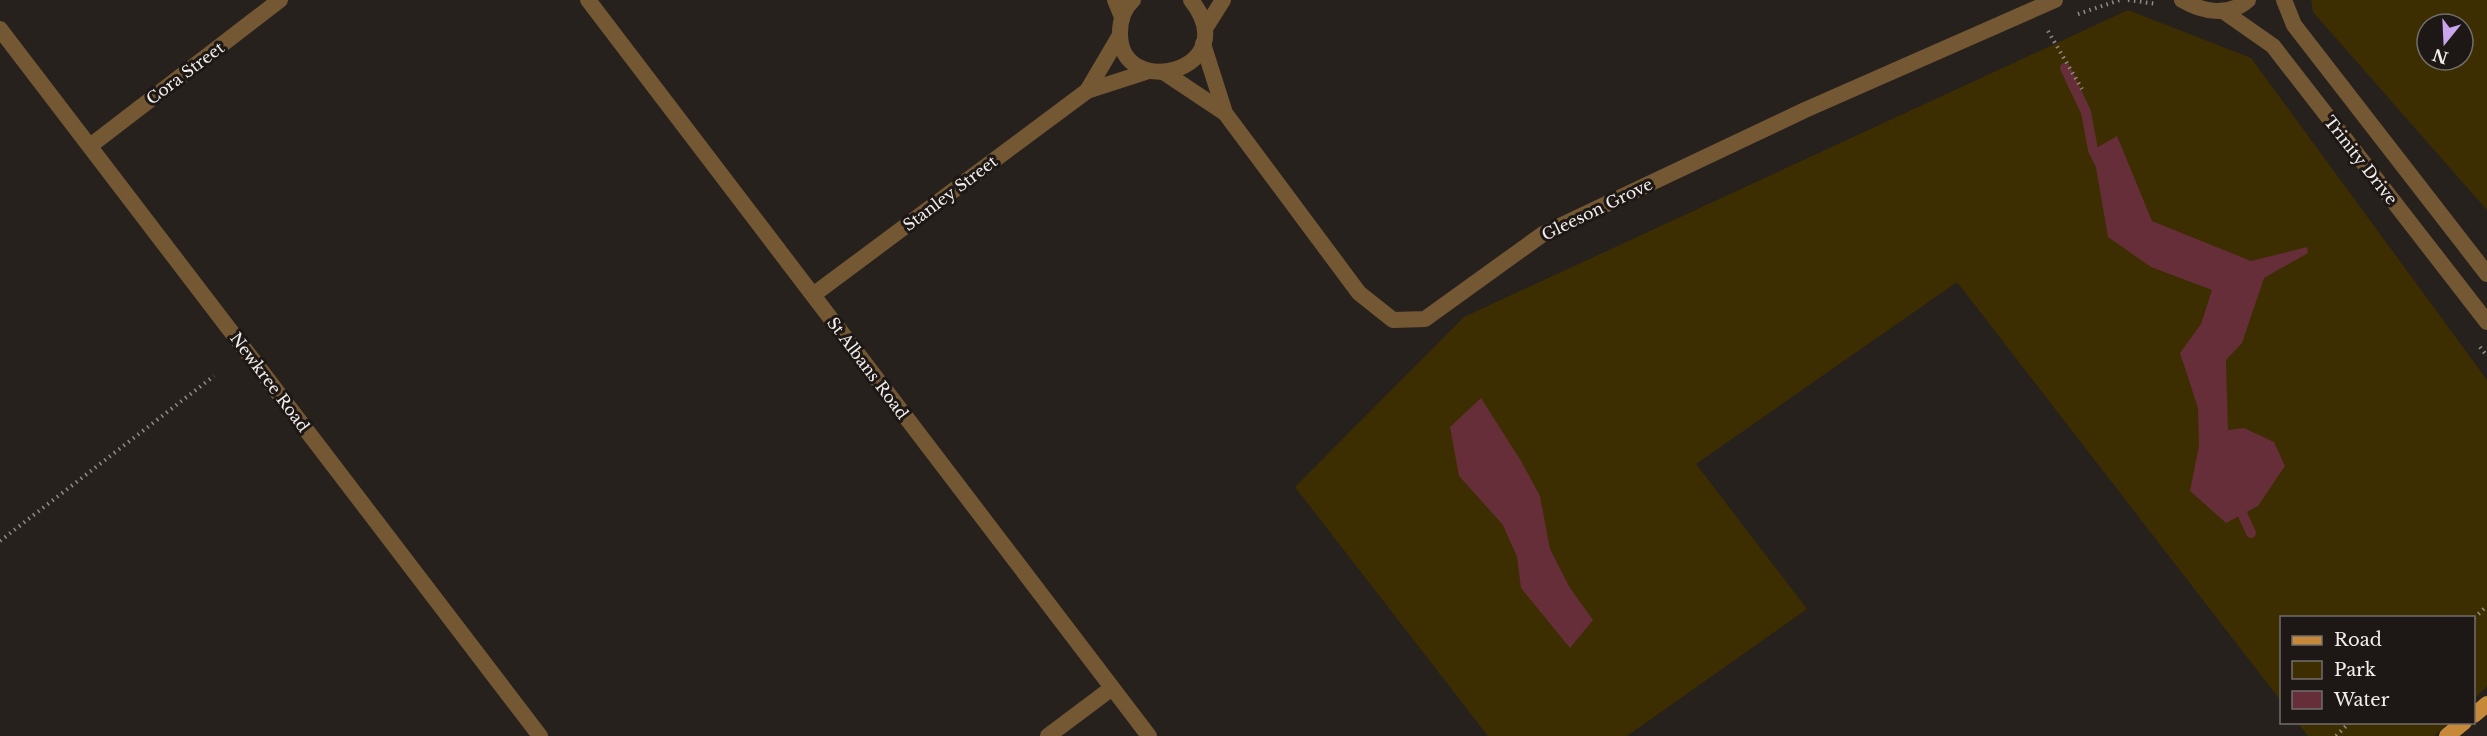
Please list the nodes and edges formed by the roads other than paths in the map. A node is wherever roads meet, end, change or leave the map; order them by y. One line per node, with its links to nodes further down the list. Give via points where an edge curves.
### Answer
1 (280, 0): 20 (street, Cora Street)
2 (588, 0): 22 (street, St Albans Road)
3 (1115, 0): 12 (street)
4 (1134, 0): 12 (street)
5 (1191, 0): 13 (street)
6 (1223, 0): 13 (street)
7 (2055, 0): 19 (street, Gleeson Grove, via 1805,110 1543,234 1425,319 1418,320 1393,320 1359,292)
8 (2182, 0): 11 (street, via 2197,9)
9 (2248, 0): 11 (street, via 2242,6)
10 (2284, 0): 21 (street, Trinity Drive, via 2294,25)
11 (2223, 11): 23 (street, Trinity Drive, via 2273,46)
12 (1122, 17): 15 (street)
13 (1206, 27): 16 (street)
14 (0, 29): 20 (street, Newkree Road)
15 (1120, 35): 17 (street, Gleeson Grove, via 1133,62); 18 (street, Stanley Street)
16 (1203, 44): 17 (street, Stanley Street, via 1182,69); 19 (street, Gleeson Grove)
17 (1157, 72): 18 (street, Stanley Street); 19 (street, Gleeson Grove)
18 (1087, 90): 22 (street, Stanley Street)
19 (1225, 113)
20 (90, 146): 28 (street, Newkree Road)
21 (2487, 274)
22 (813, 295): 24 (street, St Albans Road)
23 (2487, 322)
24 (1113, 688): 29 (street); 30 (street, St Albans Road)
25 (2487, 704): 26 (main road)
26 (2475, 714)
27 (2463, 724): 31 (main road)
28 (540, 736)
29 (1048, 736)
30 (1149, 736)
31 (2447, 736)

